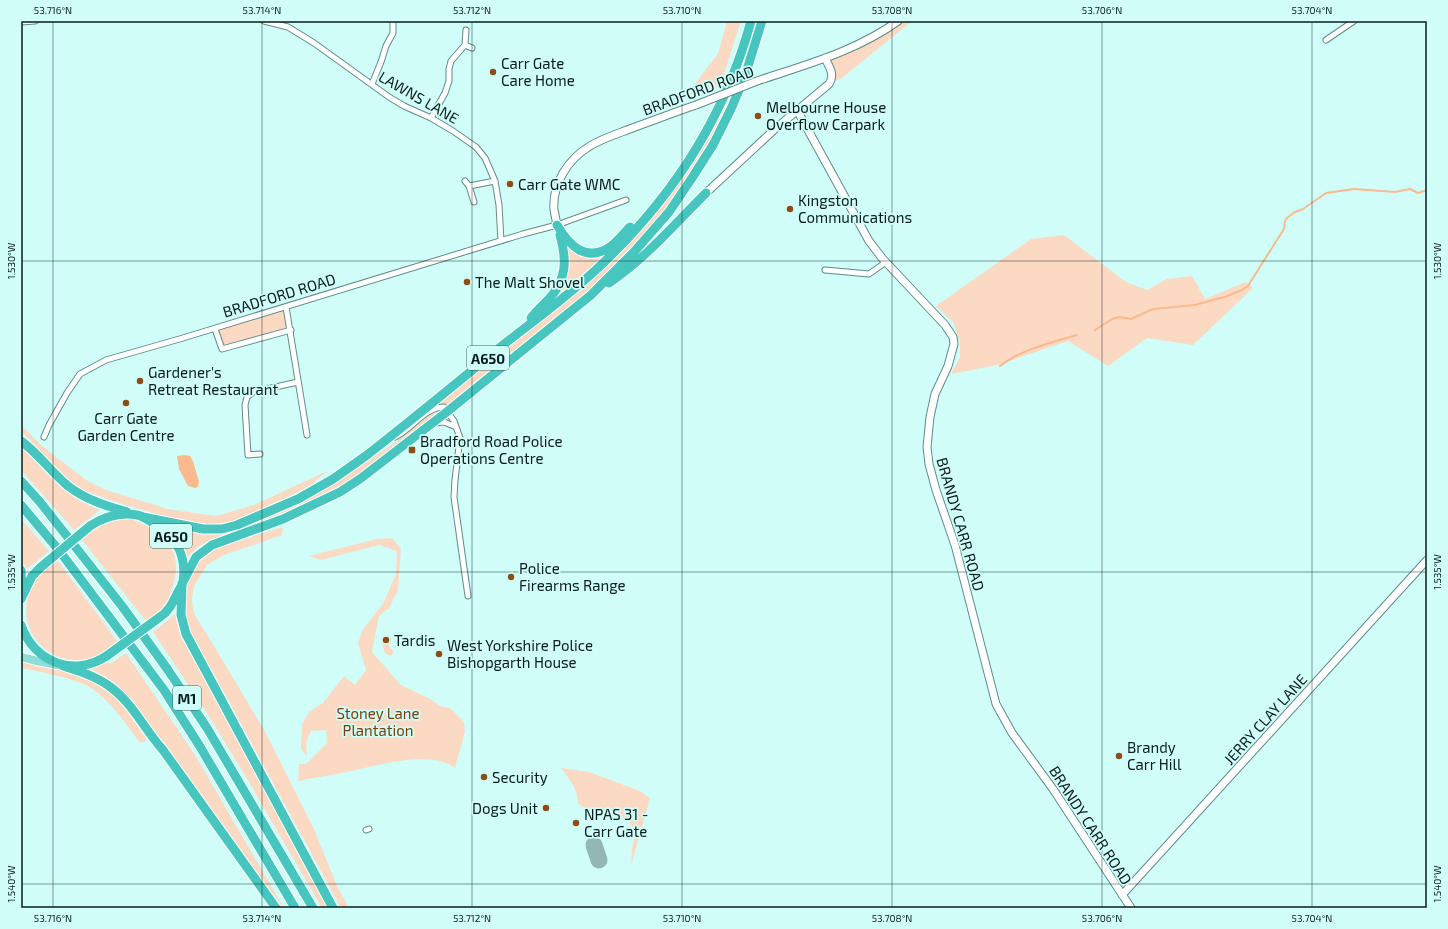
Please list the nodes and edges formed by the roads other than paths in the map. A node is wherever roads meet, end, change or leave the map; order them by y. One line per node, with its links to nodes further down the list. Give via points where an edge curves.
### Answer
1 (35, 21): 8 (street)
2 (264, 21): 15 (street, LAWNS LANE, via 288,27)
3 (393, 21): 15 (street, via 393,33)
4 (750, 21): 18 (highway, A650, via 740,57 724,98)
5 (762, 21): 27 (highway, A650, via 745,76 713,145 669,212 634,252)
6 (898, 21): 14 (street, BRADFORD ROAD, via 861,43)
7 (1354, 21): 9 (street)
8 (21, 22)
9 (1345, 23): 11 (street)
10 (466, 30): 12 (street)
11 (1326, 40)
12 (465, 45): 13 (street); 17 (street, via 451,61 448,87)
13 (472, 48)
14 (825, 58): 16 (street, via 832,80); 23 (street, BRADFORD ROAD, bridge, via 757,81 590,146 570,162 559,181 554,210)
15 (372, 84): 17 (street, LAWNS LANE, via 404,106)
16 (797, 110): 20 (street); 25 (street, BRANDY CARR ROAD, via 870,241)
17 (431, 118): 19 (street, LAWNS LANE, via 476,147 485,158)
18 (703, 139): 23 (highway, via 640,217 611,246 598,252 579,250 570,244); 31 (highway, A650, via 657,206 624,242 581,283)
19 (495, 181): 22 (street, via 467,184); 24 (street, LAWNS LANE)
20 (706, 193): 27 (highway, via 621,275)
21 (626, 200): 23 (street, BRADFORD ROAD)
22 (474, 202)
23 (557, 225): 24 (street, BRADFORD ROAD); 31 (highway, via 564,250 564,274 548,300)
24 (501, 240): 28 (street, BRADFORD ROAD)
25 (886, 262): 26 (street, via 869,274); 52 (street, BRANDY CARR ROAD, via 936,314 953,337 952,354 935,394 930,417 928,459 955,545 996,704 1012,733 1053,788)
26 (825, 270)
27 (591, 294): 33 (highway, A650)
28 (286, 307): 29 (street, BRADFORD ROAD); 30 (street)
29 (215, 329): 30 (street, via 222,349); 37 (street, BRADFORD ROAD, via 106,360 80,374)
30 (291, 330): 32 (street)
31 (520, 332): 38 (highway, A650)
32 (298, 382): 36 (street); 40 (street, via 253,392 247,397 245,405 248,455)
33 (448, 411): 34 (highway, A650); 35 (street); 38 (street, via 444,407 438,407 402,434)
34 (430, 424): 35 (street, via 444,422); 46 (highway, A650, via 340,492 283,519 207,548 196,557)
35 (456, 426): 47 (street, via 460,438 454,497)
36 (307, 435)
37 (44, 437)
38 (386, 440): 43 (highway, A650, via 333,479 298,499 237,525 203,529)
39 (21, 441): 43 (highway, via 76,492)
40 (260, 454)
41 (21, 481): 55 (highway, M1, via 122,606 168,670 207,728)
42 (21, 504): 54 (highway, M1, via 164,690 200,745)
43 (140, 516): 46 (highway, A650, via 166,531 174,539 181,554); 48 (highway, A650, bridge, via 116,515 90,526 32,576)
44 (1427, 560): 52 (street, JERRY CLAY LANE)
45 (21, 570): 48 (highway)
46 (182, 582): 51 (highway, A650, bridge, via 168,611 108,655 88,665); 56 (highway, via 181,616 186,634)
47 (468, 596)
48 (21, 598)
49 (21, 625): 51 (highway, via 33,647)
50 (21, 657): 51 (main road, A650)
51 (61, 665): 53 (highway, via 101,680 129,705)
52 (1122, 895): 57 (street, BRANDY CARR ROAD)
53 (276, 908)
54 (295, 908)
55 (313, 908)
56 (334, 908)
57 (1131, 908)

